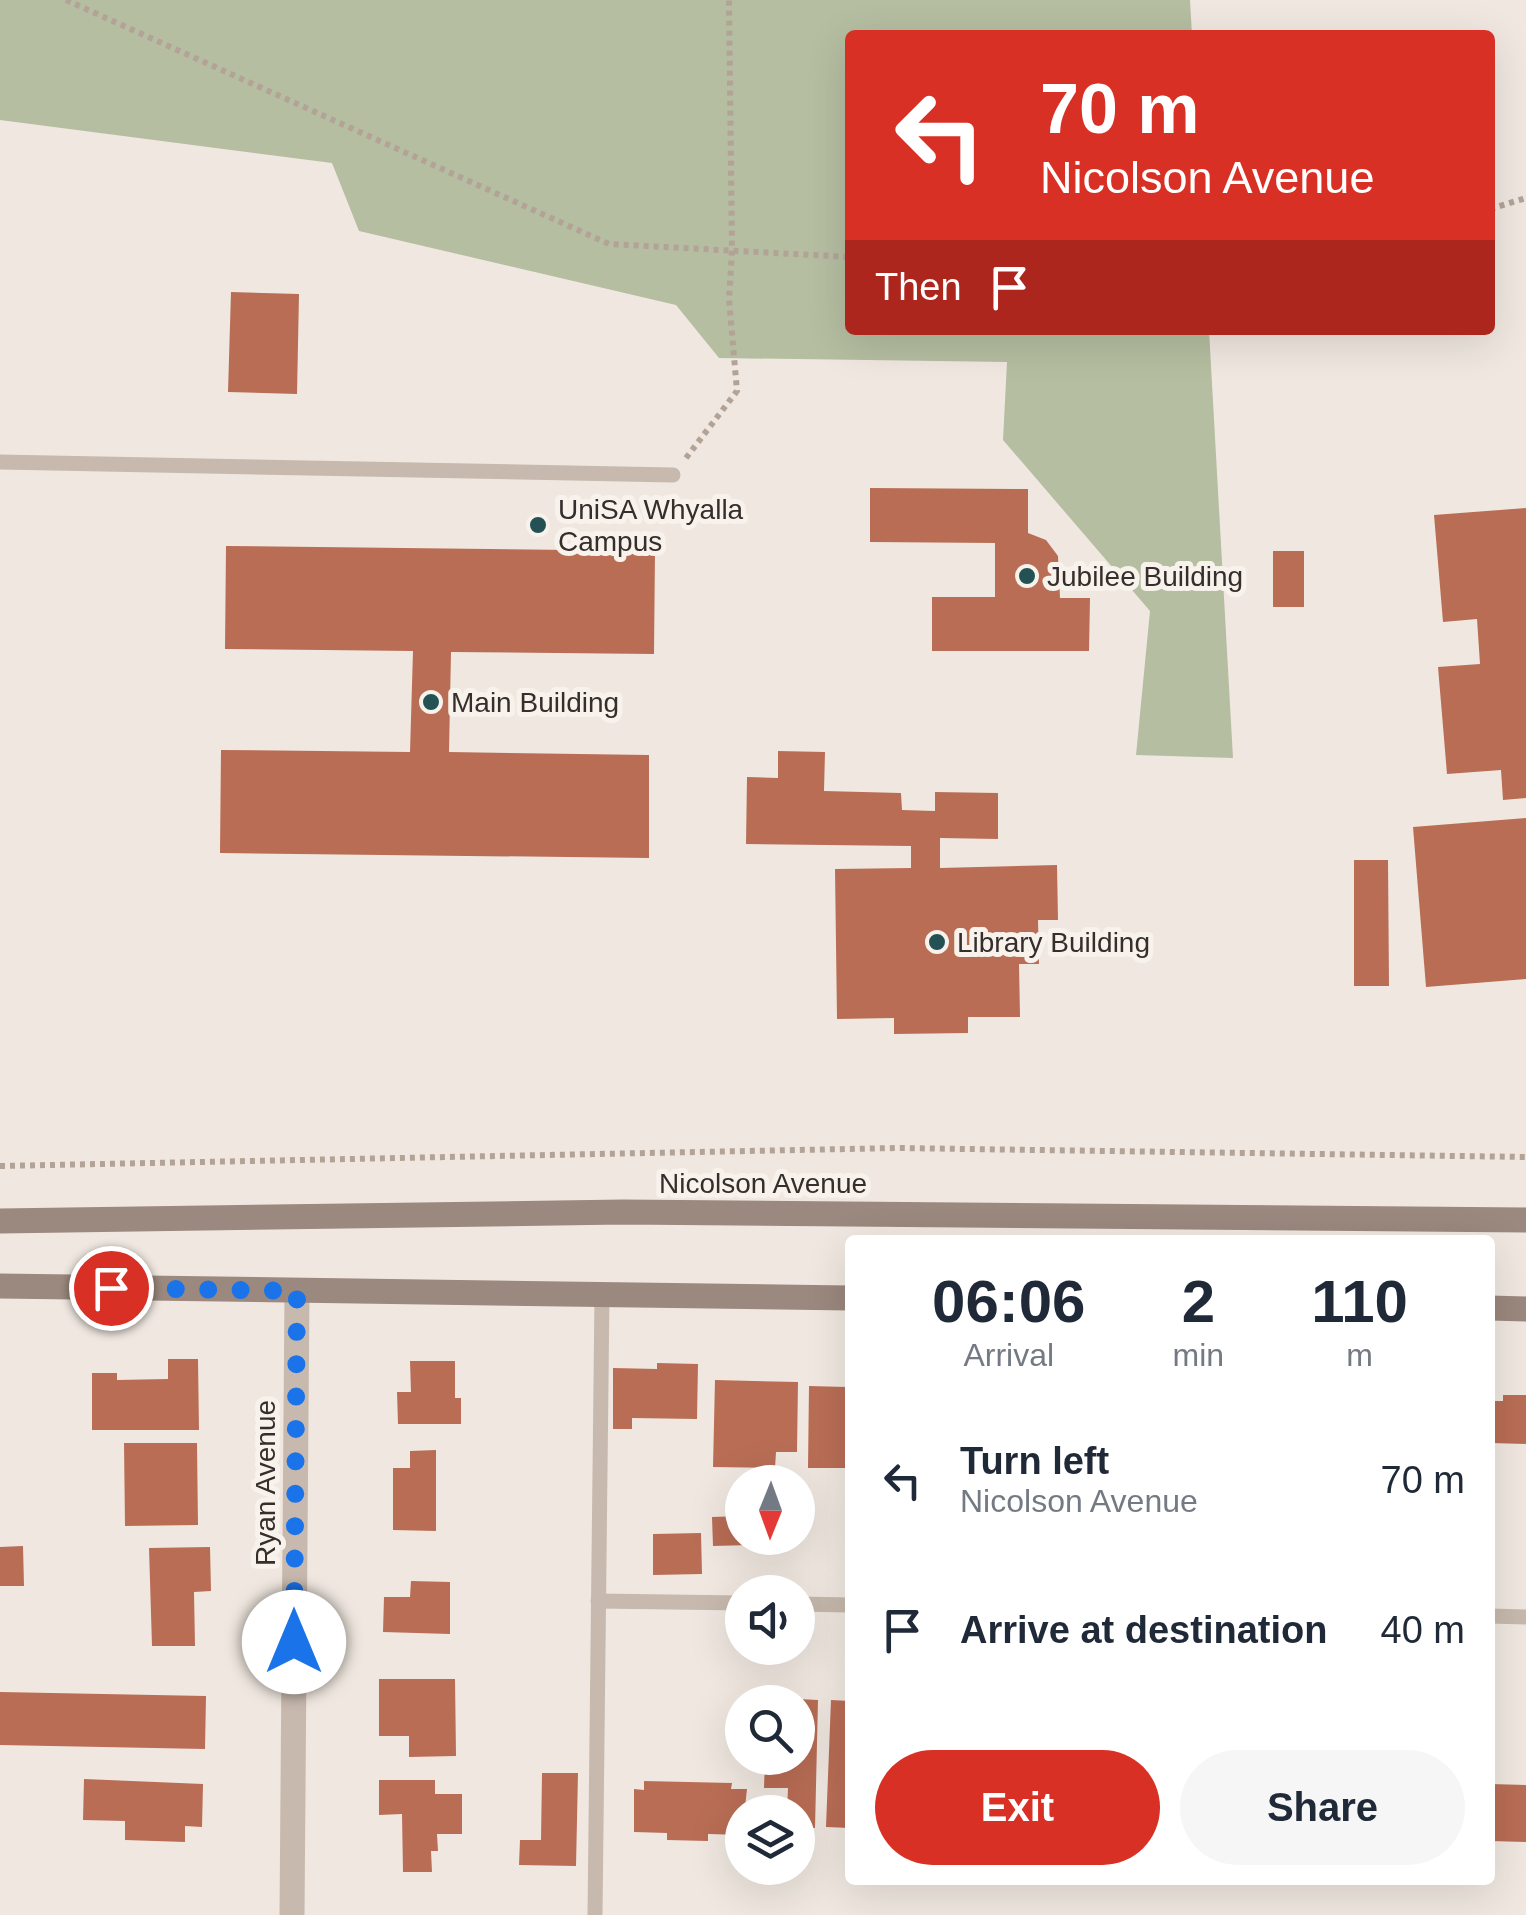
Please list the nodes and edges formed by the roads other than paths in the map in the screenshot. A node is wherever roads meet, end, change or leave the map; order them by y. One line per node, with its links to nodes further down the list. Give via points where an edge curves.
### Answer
1 (0, 462): 2 (lane)
2 (672, 475)
3 (1526, 1220): 5 (main road, Nicolson Avenue)
4 (0, 1221): 5 (main road, Nicolson Avenue, via 623,1212)
5 (1298, 1228)
6 (0, 1286): 7 (main road)
7 (297, 1291): 8 (main road); 18 (street, Ryan Avenue)
8 (602, 1294): 9 (main road); 12 (lane)
9 (845, 1298)
10 (1495, 1308): 11 (main road)
11 (1526, 1308)
12 (598, 1601): 13 (lane); 19 (lane)
13 (725, 1604)
14 (815, 1604): 15 (lane)
15 (845, 1605)
16 (1495, 1616): 17 (lane)
17 (1526, 1617)
18 (292, 1915)
19 (595, 1915)

